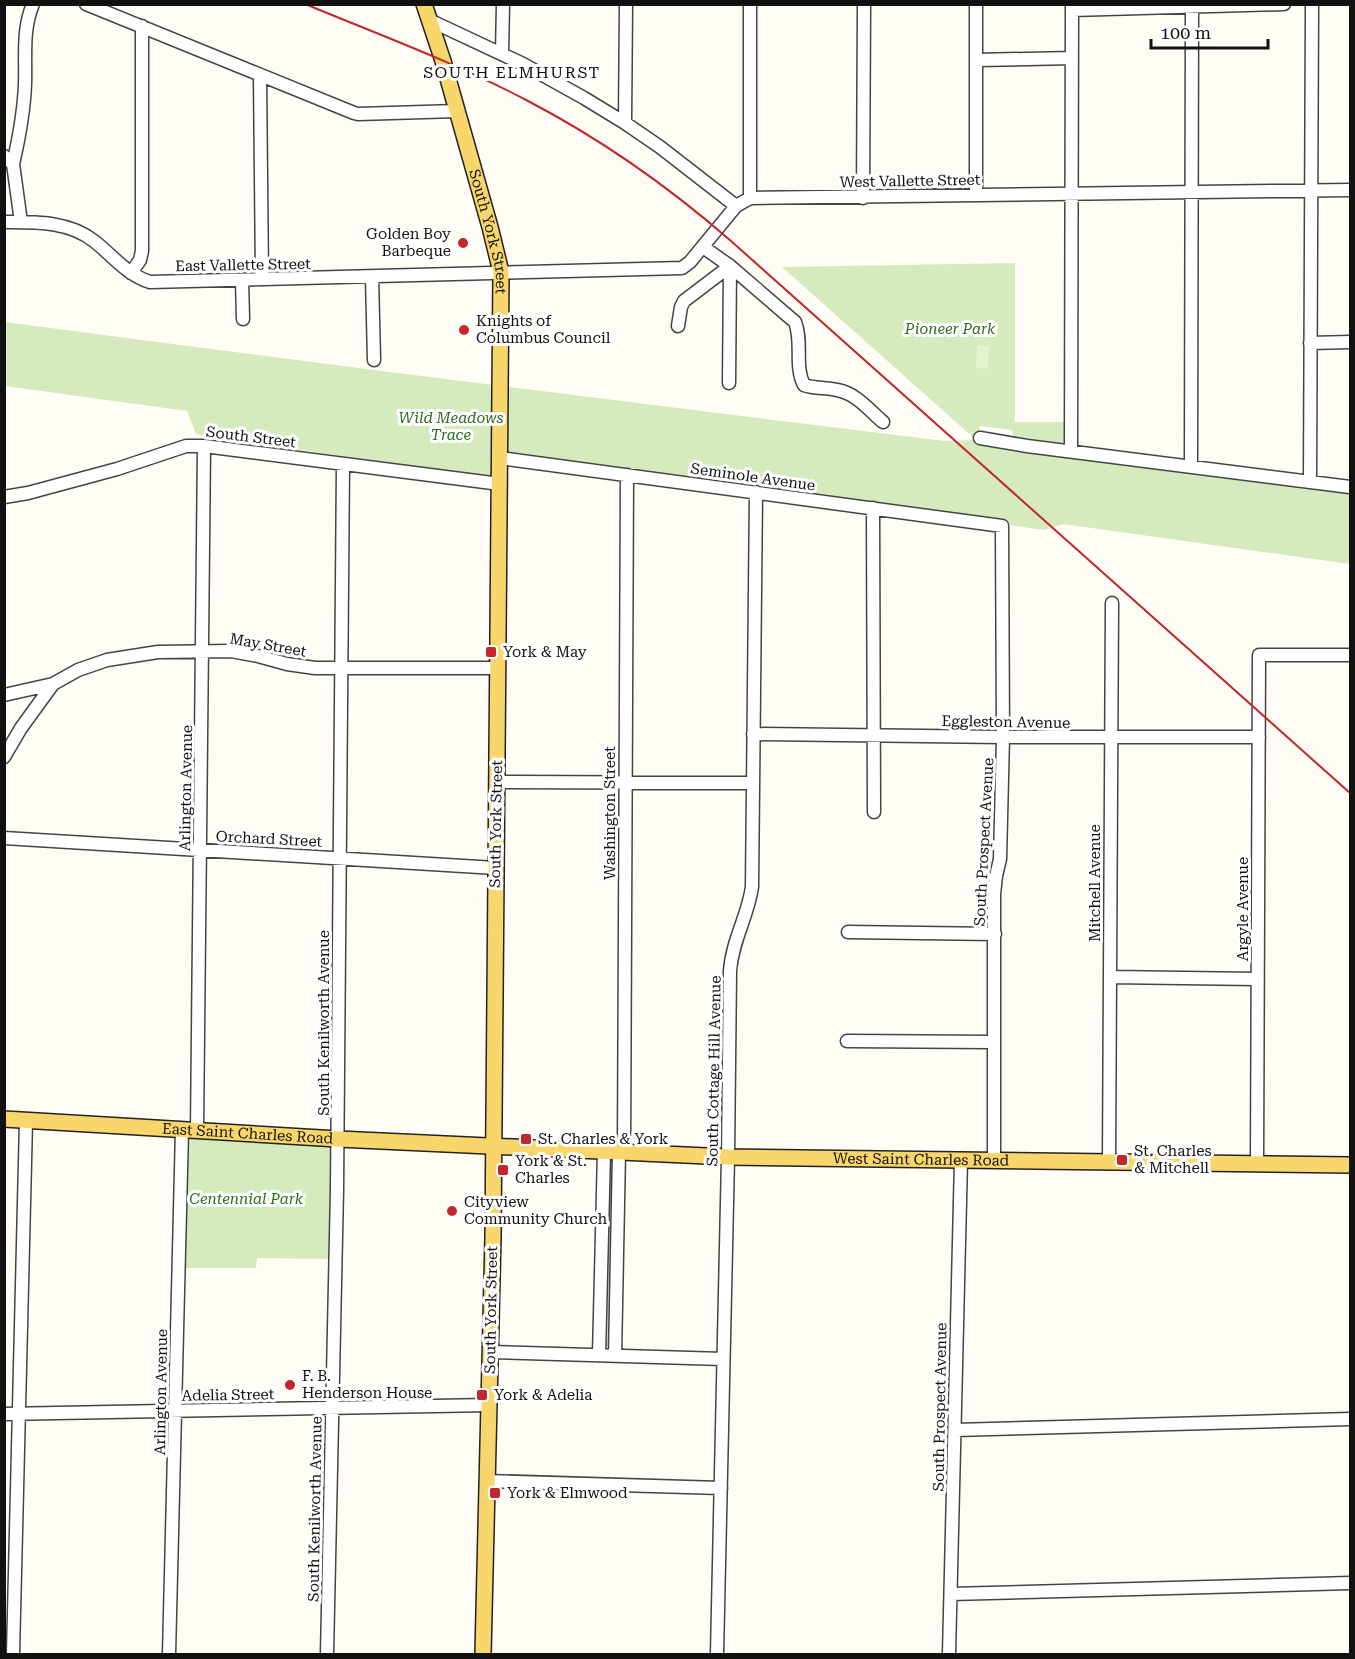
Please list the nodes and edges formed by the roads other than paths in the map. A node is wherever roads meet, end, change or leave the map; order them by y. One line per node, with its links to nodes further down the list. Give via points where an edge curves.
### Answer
1 (33, 4): 21 (street, via 25,37 19,137)
2 (86, 4): 14 (street)
3 (424, 4): 13 (main road, South York Street)
4 (503, 4): 15 (street)
5 (626, 4): 20 (street)
6 (750, 4): 27 (street)
7 (864, 4): 28 (street)
8 (976, 4): 17 (street)
9 (1284, 4): 11 (street)
10 (1311, 4): 22 (street)
11 (1192, 6): 12 (street); 24 (street)
12 (1072, 7): 16 (street)
13 (429, 20): 15 (street); 19 (main road, South York Street)
14 (142, 26): 18 (street); 35 (street, via 142,251)
15 (502, 54): 20 (street)
16 (1072, 58): 17 (street); 25 (street)
17 (976, 60): 26 (street)
18 (260, 75): 19 (street, via 358,114); 37 (street)
19 (457, 111): 34 (main road, South York Street)
20 (625, 123): 29 (street)
21 (9, 160): 31 (street)
22 (1310, 190): 23 (street, West Vallette Street); 24 (street, West Vallette Street); 42 (street)
23 (1350, 190)
24 (1191, 192): 25 (street, West Vallette Street); 51 (street)
25 (1071, 193): 26 (street, West Vallette Street); 48 (street)
26 (975, 195): 28 (street, West Vallette Street)
27 (750, 198): 28 (street, West Vallette Street); 29 (street, West Vallette Street)
28 (863, 198)
29 (736, 206): 32 (street, West Vallette Street)
30 (4, 222): 31 (street, East Vallette Street)
31 (21, 222): 35 (street, East Vallette Street, via 58,224 81,232)
32 (703, 247): 33 (street); 34 (street, West Vallette Street, via 686,266 674,269)
33 (730, 266): 40 (street, via 684,301); 44 (street); 45 (street, via 795,322 804,385 852,394)
34 (501, 272): 36 (street, East Vallette Street); 49 (main road, South York Street)
35 (131, 273): 38 (street, East Vallette Street, via 150,282)
36 (372, 277): 37 (street, East Vallette Street); 43 (street)
37 (262, 279): 38 (street, East Vallette Street)
38 (242, 280): 39 (street)
39 (243, 319)
40 (678, 326)
41 (1350, 342): 42 (street)
42 (1310, 343): 53 (street)
43 (374, 360)
44 (729, 383)
45 (884, 422)
46 (980, 438): 48 (street)
47 (204, 446): 50 (street, South Street); 57 (street, South Street, via 186,446 117,469); 61 (street, Arlington Avenue)
48 (1071, 451): 51 (street)
49 (500, 458): 52 (street, Seminole Avenue); 54 (main road, South York Street)
50 (343, 464): 54 (street, South Street); 64 (street, South Kenilworth Avenue)
51 (1191, 467): 53 (street)
52 (627, 475): 56 (street, Seminole Avenue); 74 (street, Washington Street)
53 (1310, 482): 55 (street)
54 (500, 484): 63 (main road, South York Street)
55 (1350, 488)
56 (756, 492): 58 (street, Seminole Avenue); 67 (street, South Cottage Hill Avenue)
57 (4, 497)
58 (873, 508): 59 (street, Seminole Avenue); 68 (street)
59 (1002, 526): 69 (street, South Prospect Avenue)
60 (1112, 603): 70 (street, Mitchell Avenue)
61 (202, 650): 64 (street, May Street, via 244,653 300,667); 65 (street, May Street, via 107,660); 78 (street, Arlington Avenue)
62 (1350, 655): 71 (street, Argyle Avenue, via 1259,655)
63 (498, 668): 64 (street, May Street); 73 (main road, South York Street)
64 (342, 669): 79 (street, South Kenilworth Avenue)
65 (53, 684): 66 (street, May Street); 72 (street)
66 (4, 695)
67 (753, 734): 68 (street, Eggleston Avenue); 75 (street, South Cottage Hill Avenue)
68 (873, 736): 69 (street, Eggleston Avenue); 76 (street)
69 (1003, 737): 70 (street, Eggleston Avenue); 82 (street, South Prospect Avenue)
70 (1111, 738): 71 (street, Eggleston Avenue); 83 (street, Mitchell Avenue)
71 (1259, 738): 84 (street, Argyle Avenue)
72 (4, 757)
73 (497, 782): 74 (street); 80 (main road, South York Street)
74 (626, 782): 75 (street); 93 (street, Washington Street)
75 (753, 783): 94 (street, South Cottage Hill Avenue, via 752,887 732,950 730,971)
76 (874, 812)
77 (4, 838): 78 (street, Orchard Street)
78 (200, 850): 79 (street, Orchard Street); 90 (street, Arlington Avenue)
79 (340, 858): 80 (street, Orchard Street); 91 (street, South Kenilworth Avenue)
80 (496, 868): 92 (main road, South York Street)
81 (848, 932): 82 (street)
82 (994, 934): 86 (street, South Prospect Avenue)
83 (1110, 977): 84 (street); 97 (street, Mitchell Avenue)
84 (1257, 979): 98 (street, Argyle Avenue)
85 (847, 1041): 86 (street)
86 (994, 1042): 96 (street, South Prospect Avenue)
87 (4, 1119): 88 (main road, East Saint Charles Road)
88 (26, 1121): 89 (main road, East Saint Charles Road); 108 (street)
89 (182, 1130): 90 (main road, East Saint Charles Road); 106 (street, Arlington Avenue)
90 (197, 1131): 91 (main road, East Saint Charles Road)
91 (338, 1139): 92 (main road, East Saint Charles Road); 105 (street, South Kenilworth Avenue)
92 (493, 1146): 93 (main road, West Saint Charles Road); 100 (main road, South York Street)
93 (616, 1152): 94 (main road, West Saint Charles Road); 101 (street); 102 (street)
94 (728, 1157): 95 (main road, West Saint Charles Road); 103 (street, South Cottage Hill Avenue)
95 (961, 1160): 96 (main road, West Saint Charles Road); 110 (street, South Prospect Avenue)
96 (994, 1161): 97 (main road, West Saint Charles Road)
97 (1109, 1162): 98 (main road, West Saint Charles Road)
98 (1257, 1164): 99 (main road, West Saint Charles Road)
99 (1350, 1165)
100 (490, 1352): 101 (street); 104 (main road, South York Street)
101 (599, 1355): 102 (street)
102 (615, 1356): 103 (street)
103 (723, 1359): 112 (street, South Cottage Hill Avenue)
104 (489, 1405): 105 (street, Adelia Street); 111 (main road, South York Street)
105 (333, 1408): 106 (street, Adelia Street); 117 (street, South Kenilworth Avenue)
106 (175, 1411): 108 (street, Adelia Street); 116 (street, Arlington Avenue)
107 (4, 1414): 108 (street, Adelia Street)
108 (18, 1414): 115 (street)
109 (1350, 1419): 110 (street)
110 (955, 1430): 114 (street, South Prospect Avenue)
111 (487, 1481): 112 (street); 118 (main road, South York Street)
112 (721, 1488): 119 (street, South Cottage Hill Avenue)
113 (1350, 1583): 114 (street)
114 (951, 1594): 120 (street, South Prospect Avenue)
115 (13, 1654)
116 (169, 1654)
117 (327, 1654)
118 (483, 1654)
119 (717, 1654)
120 (949, 1654)

